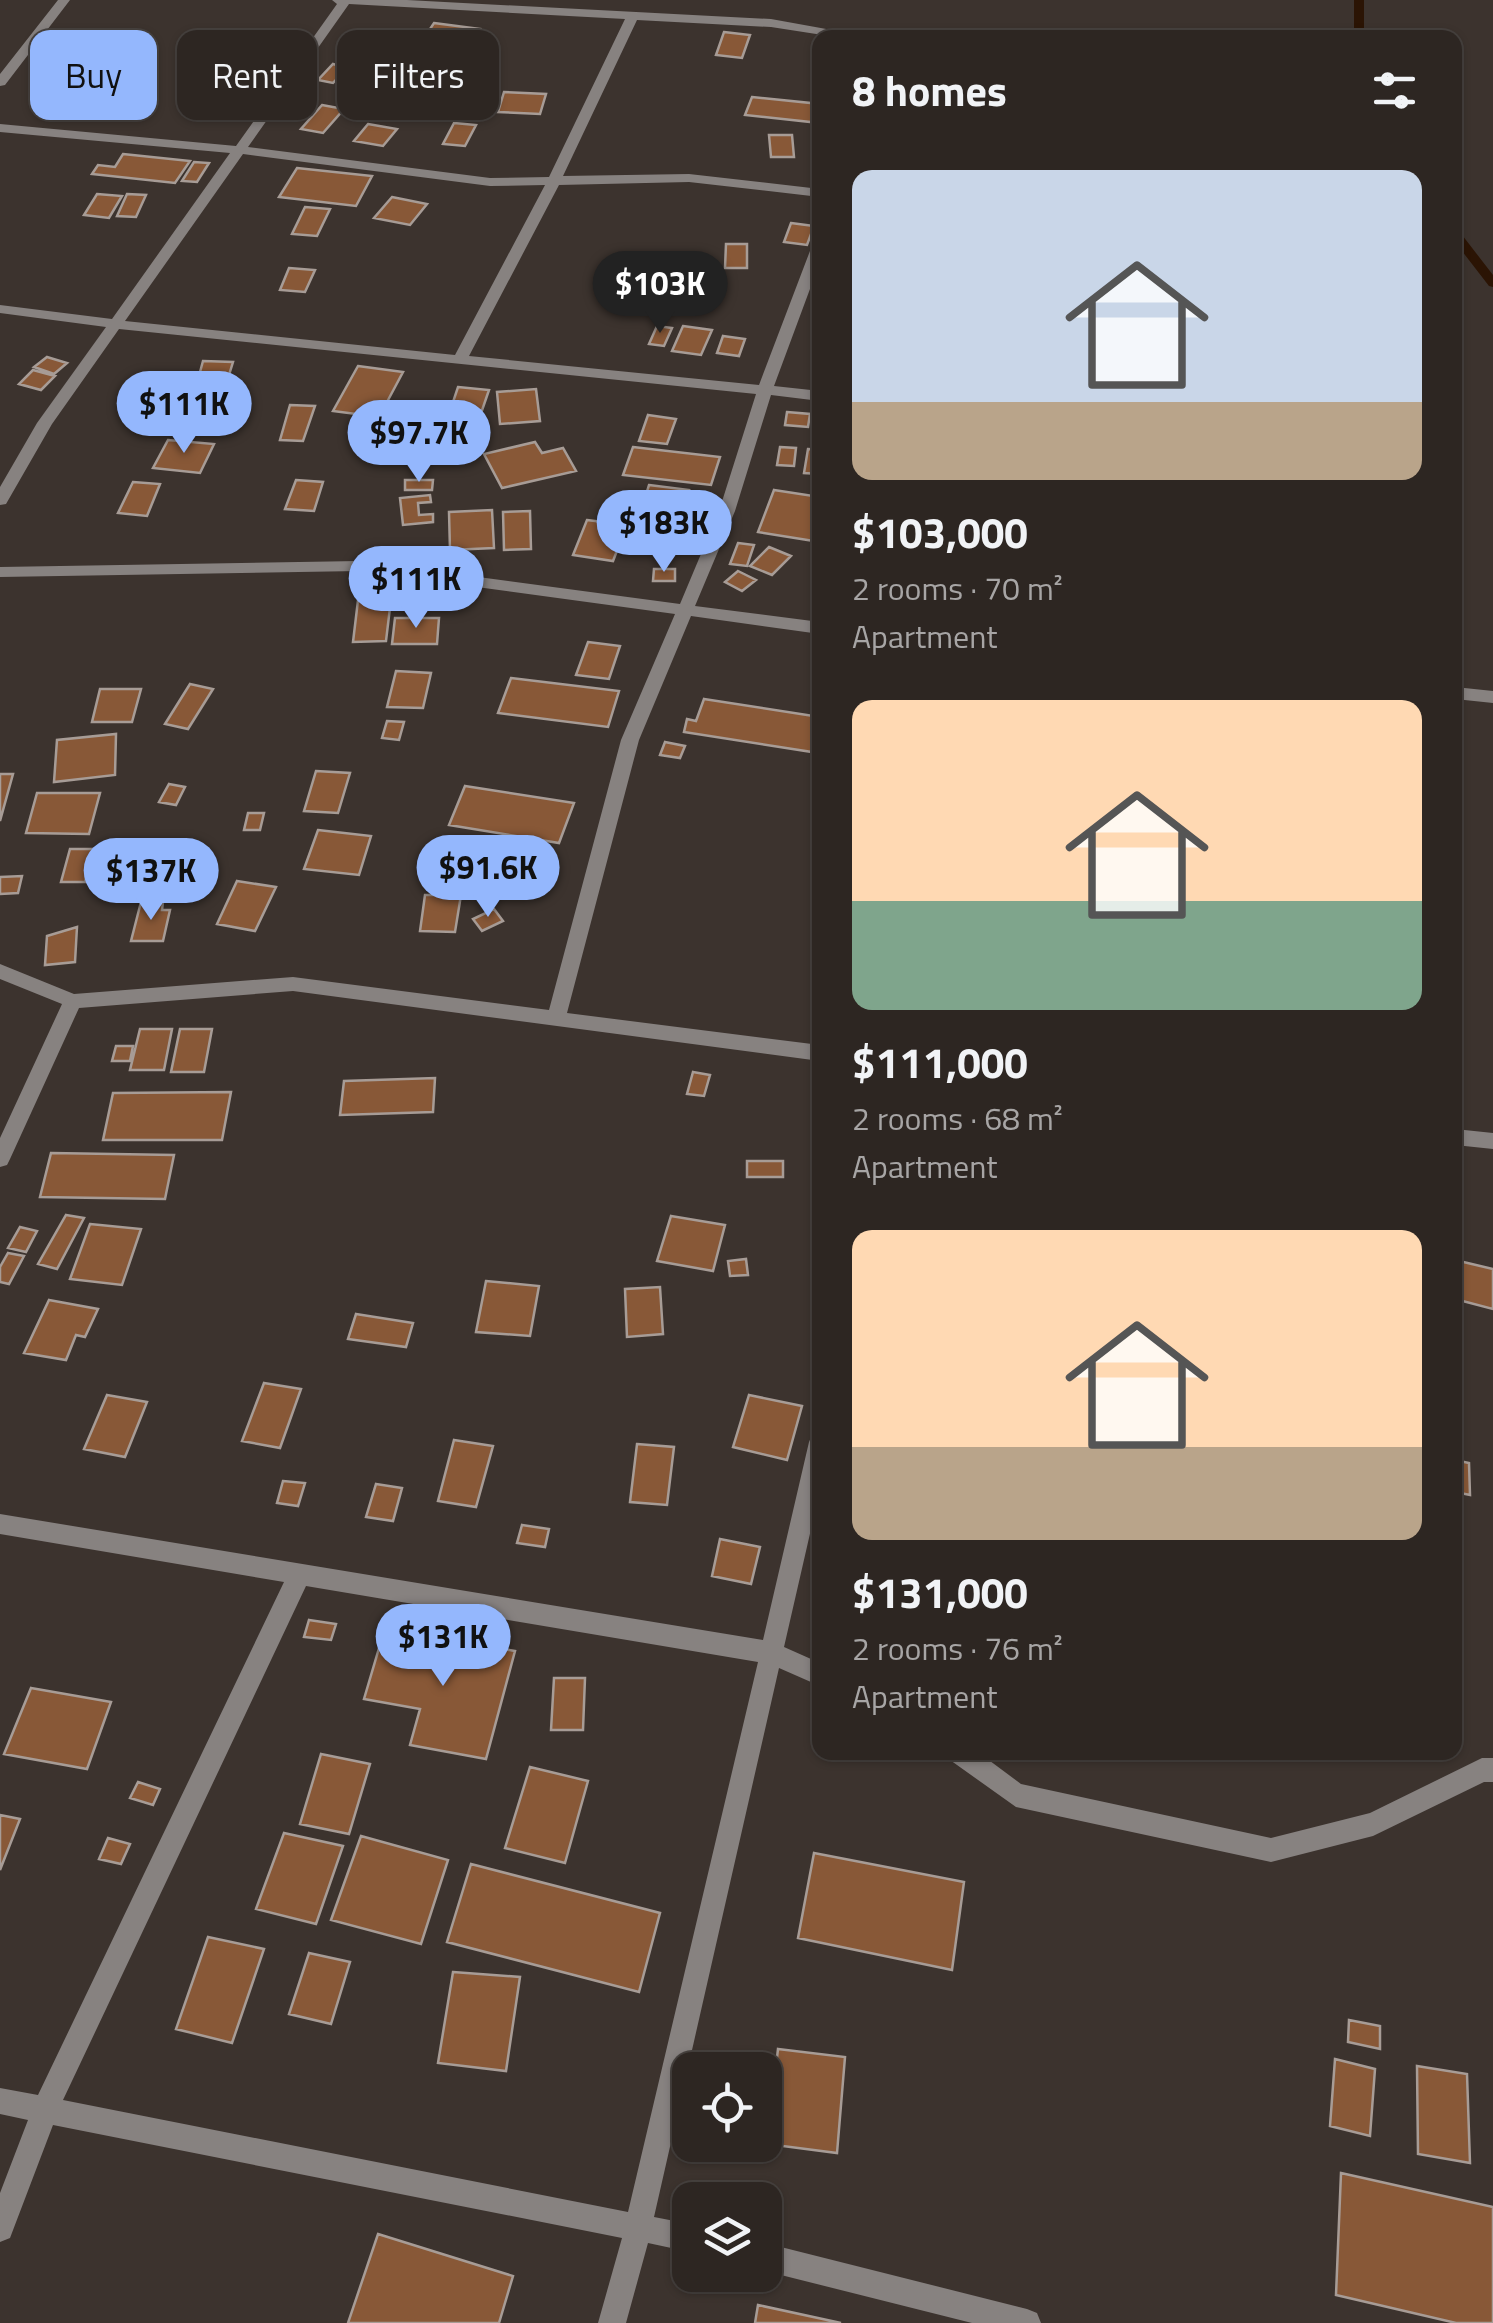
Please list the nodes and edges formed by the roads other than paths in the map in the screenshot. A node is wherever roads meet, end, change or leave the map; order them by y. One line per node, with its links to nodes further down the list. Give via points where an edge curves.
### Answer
1 (64, 0): 6 (street)
2 (338, 0): 3 (street)
3 (346, 0): 4 (street); 8 (street)
4 (632, 17): 5 (street); 9 (street)
5 (820, 30)
6 (0, 82)
7 (0, 128): 8 (street)
8 (240, 150): 9 (street, via 490,182); 13 (street)
9 (554, 181): 10 (street, via 689,178); 14 (street)
10 (812, 192)
11 (812, 265): 15 (street)
12 (0, 309): 13 (street)
13 (115, 325): 14 (street); 17 (street)
14 (462, 358): 15 (street)
15 (765, 390): 16 (street); 19 (street, via 727,511)
16 (812, 395)
17 (0, 500)
18 (0, 572): 19 (street, via 359,566)
19 (685, 610): 20 (street); 25 (street, via 630,740)
20 (812, 627)
21 (1462, 694): 22 (street)
22 (1493, 697)
23 (0, 971): 24 (street)
24 (73, 1002): 25 (street, via 293,984); 29 (street)
25 (556, 1020): 26 (street)
26 (812, 1052)
27 (1462, 1137): 28 (street)
28 (1493, 1142)
29 (0, 1159)
30 (812, 1476): 33 (street)
31 (0, 1524): 32 (street)
32 (300, 1574): 33 (street); 38 (street)
33 (771, 1653): 34 (street); 39 (street)
34 (812, 1671)
35 (969, 1760): 36 (street, via 1016,1796 1271,1850 1373,1824)
36 (1493, 1770)
37 (0, 2102): 38 (street)
38 (45, 2110): 39 (street); 40 (street)
39 (639, 2225): 41 (street); 43 (street)
40 (0, 2228)
41 (672, 2233)
42 (782, 2261): 44 (street)
43 (612, 2323)
44 (1027, 2323)

